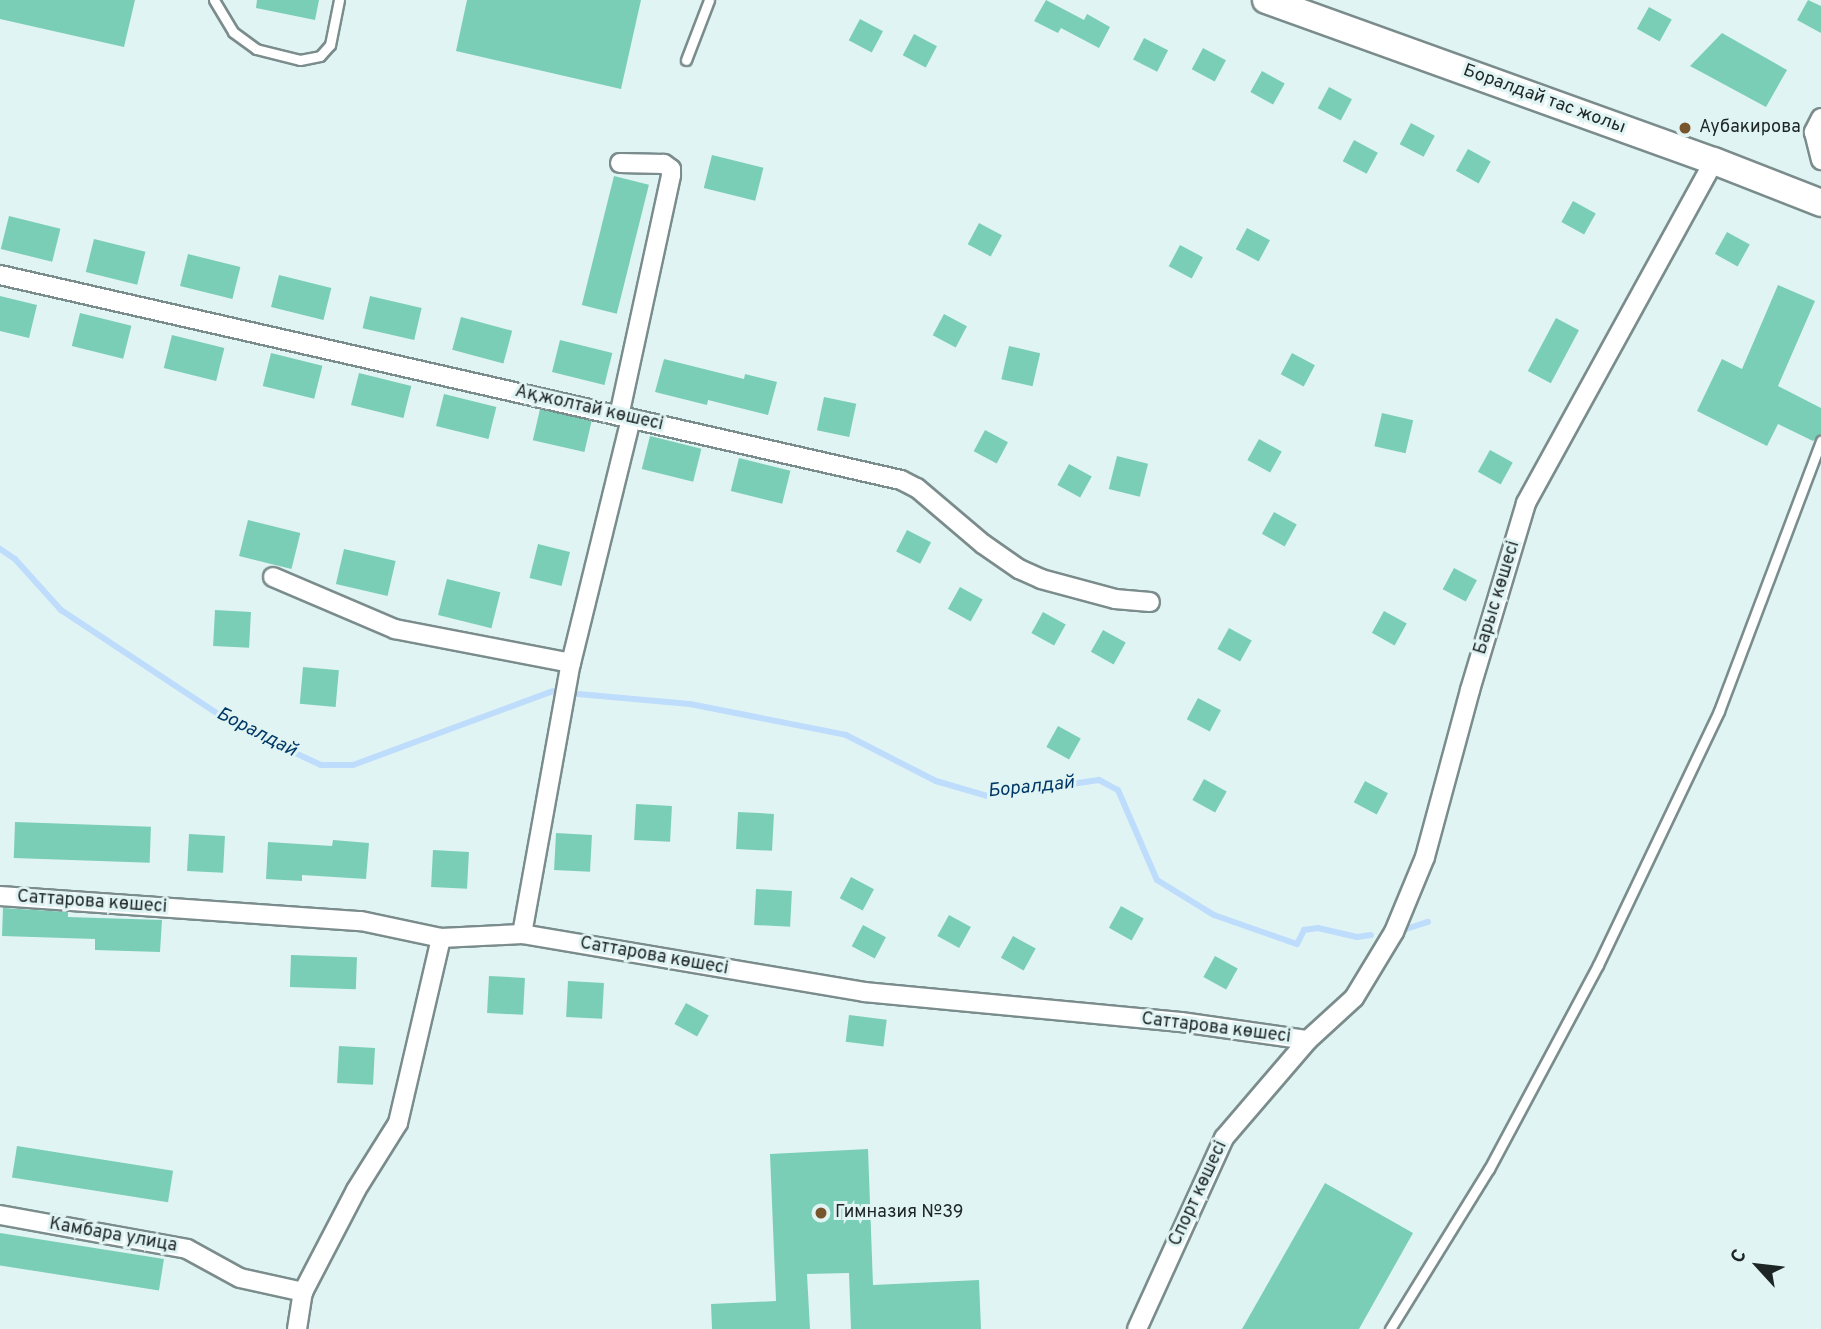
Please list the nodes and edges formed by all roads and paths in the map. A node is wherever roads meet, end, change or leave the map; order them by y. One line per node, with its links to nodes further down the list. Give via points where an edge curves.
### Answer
1 (214, 0): 2 (lane, via 233,32 256,49 300,60 320,56 331,45)
2 (340, 0)
3 (709, 0): 5 (lane)
4 (1266, 0): 8 (main road, Боралдай тас жолы)
5 (686, 61)
6 (1821, 118): 7 (street, via 1814,132)
7 (1821, 160)
8 (1714, 161): 10 (main road, Боралдай тас жолы); 20 (street, Барыс көшесі, via 1526,503 1425,857 1394,932 1354,998)
9 (620, 163): 12 (street, via 664,164 671,169)
10 (1821, 204)
11 (0, 275): 12 (street, Ақжолтай көшесі)
12 (625, 417): 15 (street, Ақжолтай көшесі, via 901,481 917,488 1019,569 1115,599); 16 (street)
13 (1821, 441): 25 (lane, via 1719,711 1598,965 1489,1169)
14 (273, 577): 16 (street, via 395,629)
15 (1150, 602)
16 (572, 663): 18 (street)
17 (0, 896): 19 (street, Саттарова көшесі, via 361,921)
18 (522, 934): 19 (street, Саттарова көшесі); 20 (street, Саттарова көшесі, via 864,992 1181,1022)
19 (442, 939): 22 (street, via 398,1123 356,1190)
20 (1308, 1040): 24 (street, Спорт көшесі, via 1224,1138)
21 (0, 1215): 22 (street, Камбара улица, via 187,1250 240,1278)
22 (303, 1292): 23 (street)
23 (297, 1329)
24 (1137, 1329)
25 (1390, 1329)

